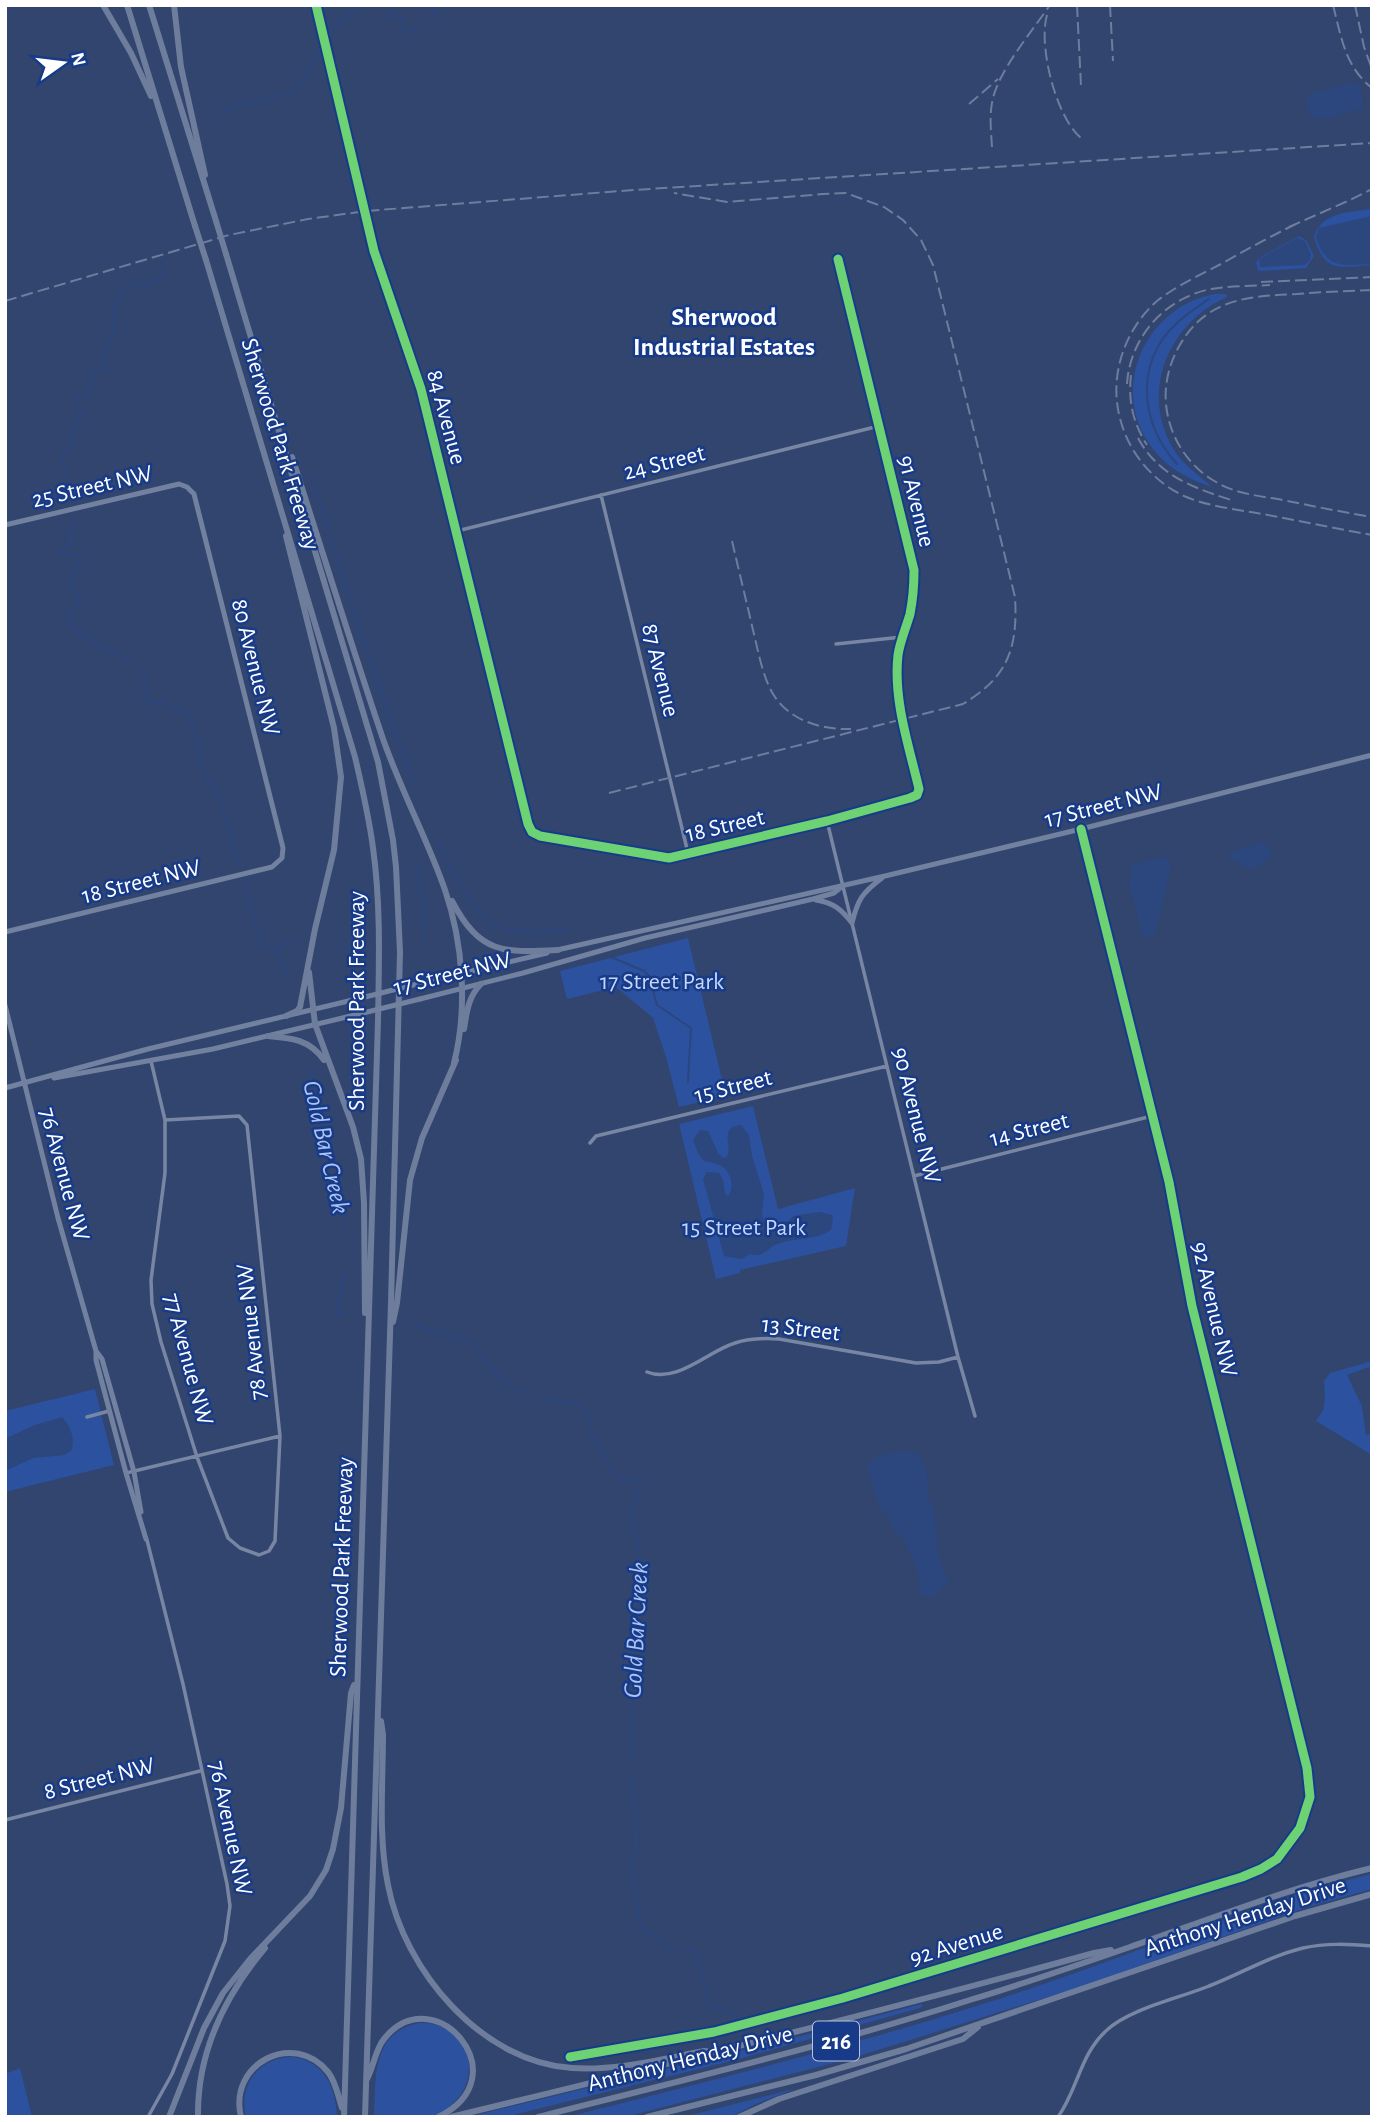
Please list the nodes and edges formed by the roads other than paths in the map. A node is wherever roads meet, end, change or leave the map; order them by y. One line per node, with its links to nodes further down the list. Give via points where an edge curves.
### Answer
1 (103, 5): 6 (highway)
2 (127, 5): 6 (highway, Sherwood Park Freeway)
3 (149, 5): 7 (highway, Sherwood Park Freeway)
4 (174, 5): 7 (highway, via 181,67)
5 (316, 5): 15 (street, 84 Avenue, via 374,251 415,369)
6 (163, 124): 13 (highway, Sherwood Park Freeway, bridge)
7 (211, 204): 9 (highway, Sherwood Park Freeway, bridge)
8 (838, 258): 10 (street, 91 Avenue)
9 (275, 417): 27 (highway, via 383,738); 52 (highway, Sherwood Park Freeway, via 375,751 393,840 400,952)
10 (879, 426): 12 (street, 24 Street); 16 (street, 91 Avenue, via 914,570 914,595)
11 (187, 487): 14 (main road, 25 Street NW, via 179,484); 24 (main road, 80 Avenue NW, via 194,494)
12 (601, 495): 15 (street, 24 Street); 23 (street, 87 Avenue)
13 (285, 520): 32 (highway, via 287,545 334,728 341,777 334,850); 51 (highway, Sherwood Park Freeway, via 355,757 373,850 379,957)
14 (5, 525)
15 (457, 531): 22 (street, 84 Avenue, via 527,824)
16 (902, 637): 17 (street); 19 (street, 91 Avenue, via 898,690)
17 (836, 644)
18 (1372, 755): 21 (main road, 17 Street NW)
19 (917, 795): 20 (street, 18 Street)
20 (827, 821): 23 (street, 18 Street); 26 (street, 90 Avenue NW)
21 (1081, 829): 25 (main road, 17 Street NW); 47 (street, 92 Avenue NW)
22 (540, 836): 23 (street, 18 Street, via 663,858)
23 (688, 853)
24 (282, 858): 30 (main road, 18 Street NW, via 271,867)
25 (885, 876): 26 (main road, 17 Street NW); 29 (main road, via 864,893)
26 (843, 886): 28 (main road, 17 Street NW); 29 (street, 90 Avenue NW); 31 (main road, 17 Street NW)
27 (444, 887): 31 (highway, via 463,922 487,943 513,952); 33 (highway)
28 (813, 899): 29 (main road, via 832,903); 34 (main road, 17 Street NW, via 632,941)
29 (852, 923): 43 (street, 90 Avenue NW)
30 (5, 932)
31 (558, 950): 33 (main road, 17 Street NW)
32 (309, 960): 37 (highway); 38 (highway, via 300,1007)
33 (460, 974): 35 (highway); 37 (main road, 17 Street NW, bridge)
34 (481, 984): 35 (main road, 17 Street NW); 42 (highway, via 469,1001)
35 (461, 988): 39 (main road, 17 Street NW, bridge); 42 (highway)
36 (5, 1005): 44 (main road, 76 Avenue NW)
37 (313, 1009): 38 (main road, 17 Street NW); 39 (highway)
38 (286, 1016): 44 (main road, 17 Street NW)
39 (315, 1024): 40 (main road, 17 Street NW); 45 (highway)
40 (268, 1036): 41 (main road, 17 Street NW); 45 (highway, via 307,1043)
41 (150, 1061): 44 (main road, 17 Street NW); 48 (street, 77 Avenue NW)
42 (454, 1063): 52 (highway, via 422,1138 410,1180)
43 (887, 1066): 49 (street, 15 Street, via 596,1136); 50 (street, 90 Avenue NW)
44 (24, 1083): 46 (main road, 17 Street NW); 53 (main road, 76 Avenue NW)
45 (336, 1083): 51 (highway, via 361,1159)
46 (5, 1088)
47 (1152, 1116): 50 (street, 14 Street); 68 (street, 92 Avenue NW, via 1192,1306 1307,1768)
48 (165, 1120): 59 (street, 78 Avenue NW, via 235,1116 247,1125); 60 (street, 77 Avenue NW, via 165,1173 152,1304)
49 (590, 1143)
50 (914, 1176): 54 (street, 90 Avenue NW)
51 (368, 1337): 65 (highway, Sherwood Park Freeway)
52 (388, 1345): 66 (highway, Sherwood Park Freeway)
53 (96, 1351): 56 (main road, 76 Avenue NW); 61 (main road, 76 Avenue NW)
54 (958, 1357): 55 (street, 13 Street, via 916,1363 757,1338 728,1345 689,1367 660,1375); 57 (street, 90 Avenue NW)
55 (647, 1372)
56 (109, 1411): 58 (street); 62 (main road, 76 Avenue NW)
57 (975, 1416)
58 (87, 1417)
59 (280, 1436): 60 (street); 63 (street, 78 Avenue NW, via 270,1551 259,1555)
60 (197, 1457): 61 (street); 63 (street, 77 Avenue NW)
61 (134, 1472): 62 (street); 64 (main road, 76 Avenue NW)
62 (126, 1473): 64 (main road, 76 Avenue NW)
63 (228, 1538)
64 (146, 1539): 67 (street, 76 Avenue NW)
65 (357, 1678): 72 (highway, via 351,1693 333,1849 318,1884); 80 (highway, Sherwood Park Freeway)
66 (378, 1707): 76 (highway, via 383,1735 387,1883 407,1942 443,1997 492,2039 523,2055 569,2068 608,2068); 78 (highway, Sherwood Park Freeway)
67 (201, 1771): 69 (street, 8 Street NW); 79 (street, 76 Avenue NW, via 230,1896 229,1924 172,2074)
68 (1310, 1797): 77 (street, 92 Avenue, via 1300,1828 1277,1859 1242,1877 833,2001 714,2032)
69 (5, 1820)
70 (1372, 1868): 74 (highway, Anthony Henday Drive / 216, via 1252,1903)
71 (1372, 1895): 75 (highway, Anthony Henday Drive / 216, via 1295,1916)
72 (288, 1920): 81 (highway, via 215,2005); 82 (highway, via 222,2010 203,2063)
73 (1372, 1946): 90 (street, via 1341,1943 1302,1948 1128,2016 1093,2045)
74 (1130, 1947): 76 (highway); 87 (highway, Anthony Henday Drive / 216, via 839,2040)
75 (983, 2024): 88 (highway, Anthony Henday Drive / 216, via 828,2071); 89 (highway, via 963,2039 779,2099)
76 (715, 2052): 86 (highway)
77 (570, 2057)
78 (366, 2080): 84 (highway, Sherwood Park Freeway); 85 (highway, via 380,2046 395,2028 415,2020 441,2023 467,2045 473,2065 466,2094)
79 (150, 2115)
80 (344, 2116): 83 (highway, via 327,2071 313,2059 288,2053 262,2060 248,2073 239,2096)
81 (169, 2117)
82 (198, 2117)
83 (241, 2117)
84 (365, 2117)
85 (438, 2117)
86 (451, 2117)
87 (538, 2117)
88 (647, 2117)
89 (739, 2117)
90 (1058, 2117)

